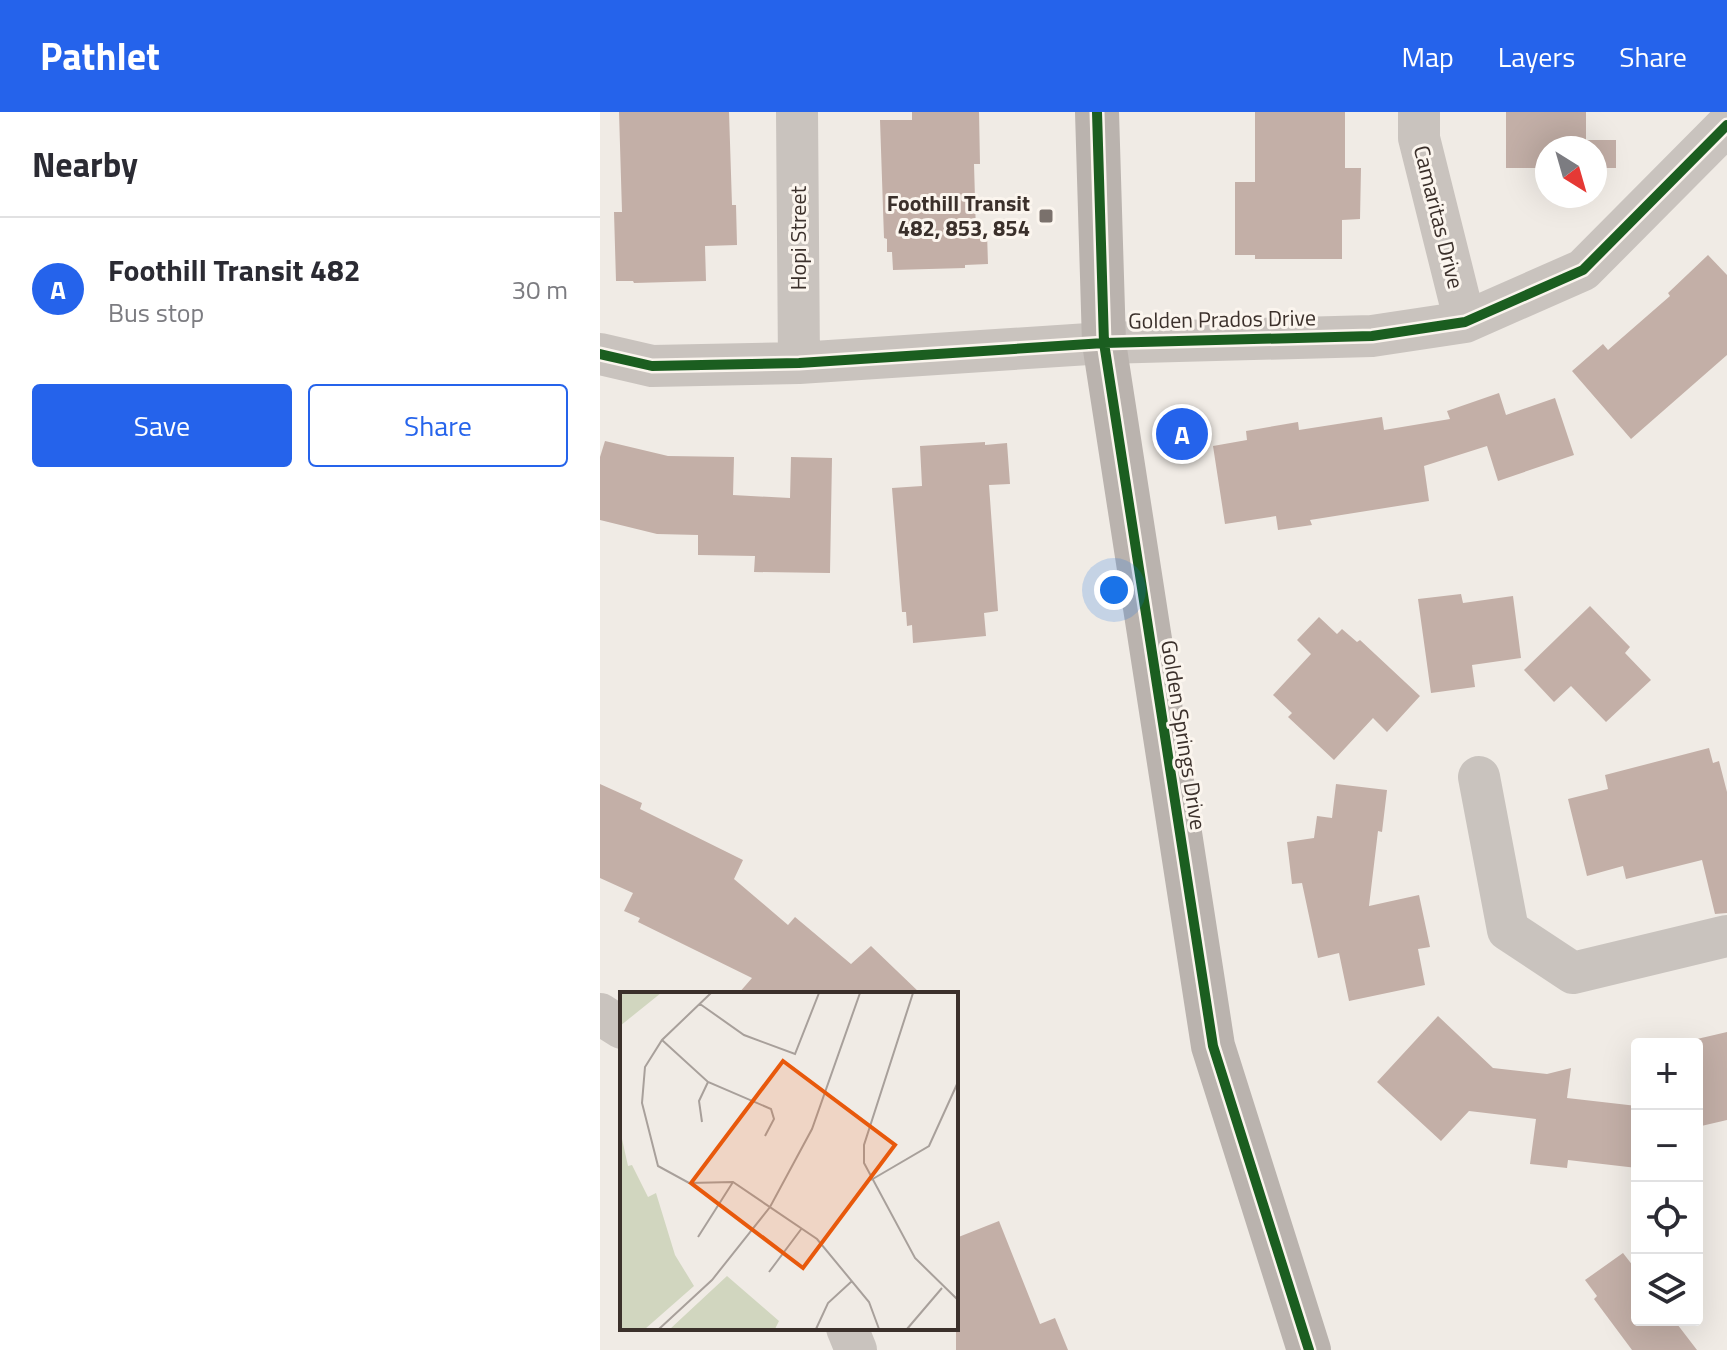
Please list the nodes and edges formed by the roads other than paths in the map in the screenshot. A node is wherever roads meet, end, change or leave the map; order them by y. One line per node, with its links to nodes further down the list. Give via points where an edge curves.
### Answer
1 (797, 112): 8 (street, Hopi Street)
2 (1097, 112): 6 (main road, Golden Springs Drive)
3 (1419, 112): 5 (street, Camaritas Drive, via 1419,138)
4 (1727, 125): 5 (street, Golden Prados Drive, via 1583,270)
5 (1465, 322): 6 (street, Golden Prados Drive, via 1372,336)
6 (1104, 343): 8 (street, Golden Prados Drive); 15 (main road, Golden Springs Drive, via 1213,1046)
7 (600, 354): 8 (street, Golden Prados Drive, via 652,366)
8 (799, 363)
9 (1479, 777): 10 (street, via 1508,930 1573,973)
10 (1727, 936)
11 (600, 1014): 12 (street)
12 (620, 1027)
13 (848, 1330): 14 (street)
14 (856, 1350)
15 (1309, 1350)

